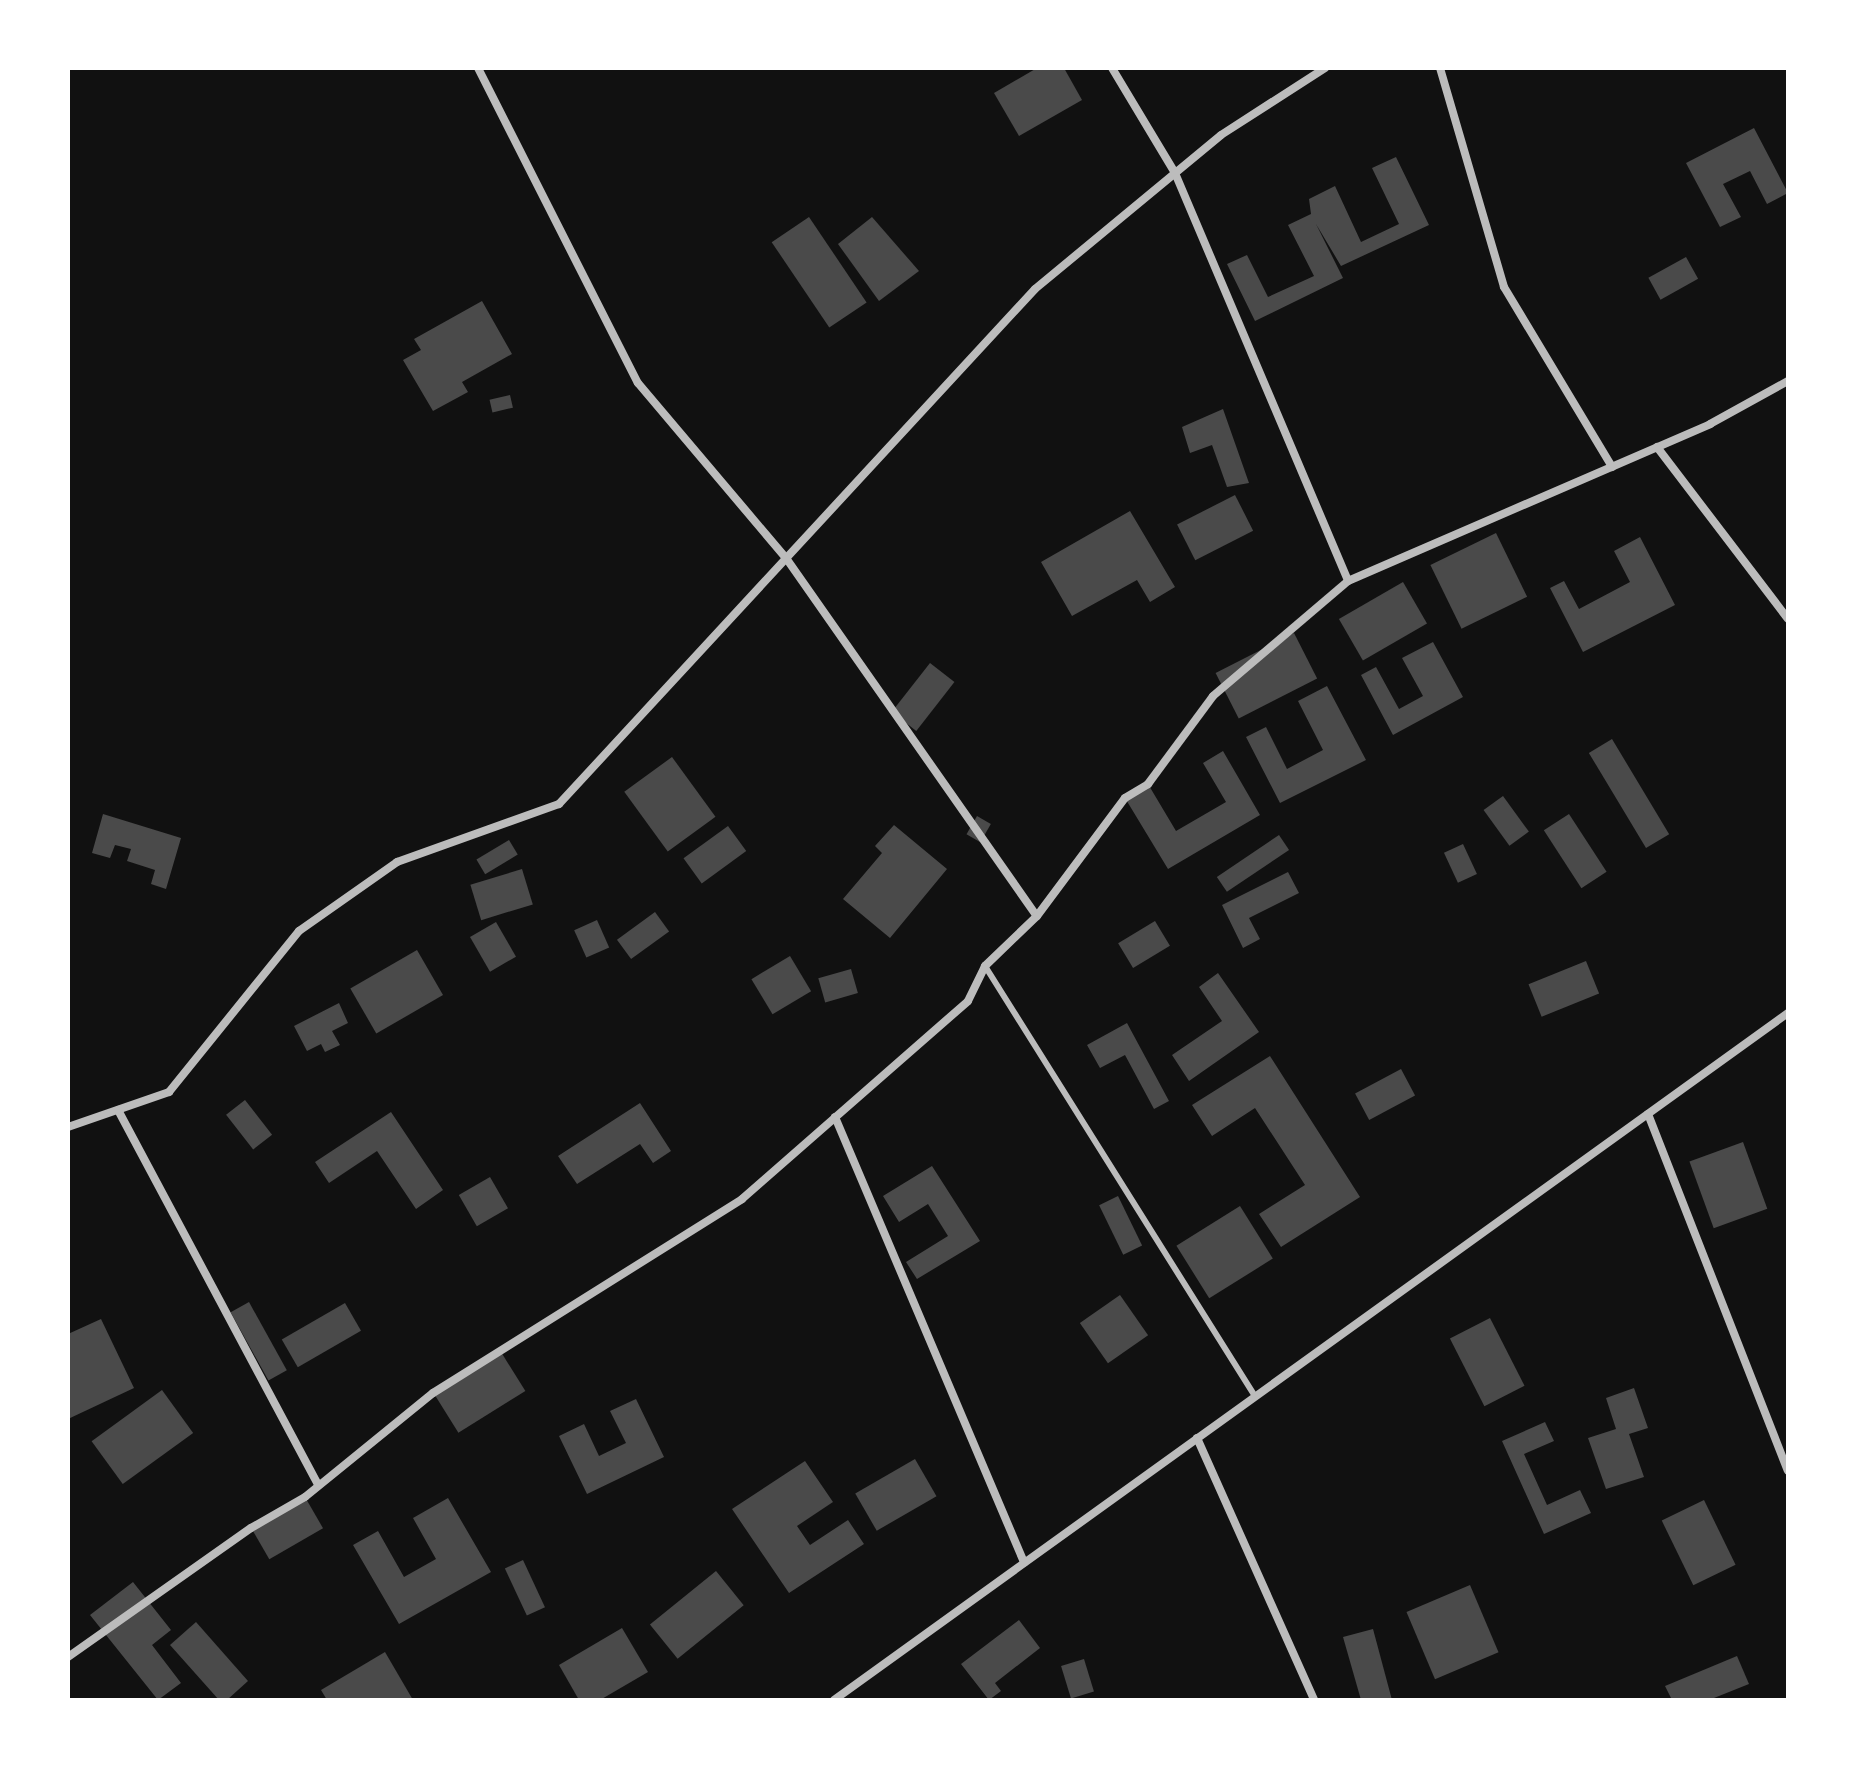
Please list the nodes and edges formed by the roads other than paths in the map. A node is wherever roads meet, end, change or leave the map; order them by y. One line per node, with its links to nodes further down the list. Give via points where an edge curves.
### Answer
1 (478, 68): 9 (street, via 638,383)
2 (1112, 68): 5 (street)
3 (1325, 68): 5 (street, via 1221,135)
4 (1440, 68): 8 (street, via 1504,287)
5 (1175, 173): 9 (street, via 1035,289); 10 (street)
6 (1788, 381): 7 (street)
7 (1657, 447): 8 (street); 11 (street)
8 (1612, 467): 10 (street)
9 (786, 558): 12 (street); 15 (street, via 559,804 397,862 299,931 169,1092)
10 (1348, 581): 12 (street, via 1213,696 1148,784 1125,798)
11 (1788, 619)
12 (1037, 916): 13 (street)
13 (985, 966): 17 (street, via 968,1001); 19 (lane)
14 (1788, 1013): 16 (street)
15 (118, 1110): 18 (street); 22 (street)
16 (1648, 1114): 19 (street); 21 (street)
17 (835, 1117): 22 (street, via 742,1199 433,1393); 23 (street)
18 (68, 1127)
19 (1253, 1393): 20 (street)
20 (1197, 1438): 23 (street); 26 (street)
21 (1788, 1471)
22 (318, 1485): 24 (street)
23 (1024, 1563): 25 (street)
24 (68, 1657)
25 (834, 1700)
26 (1314, 1700)

